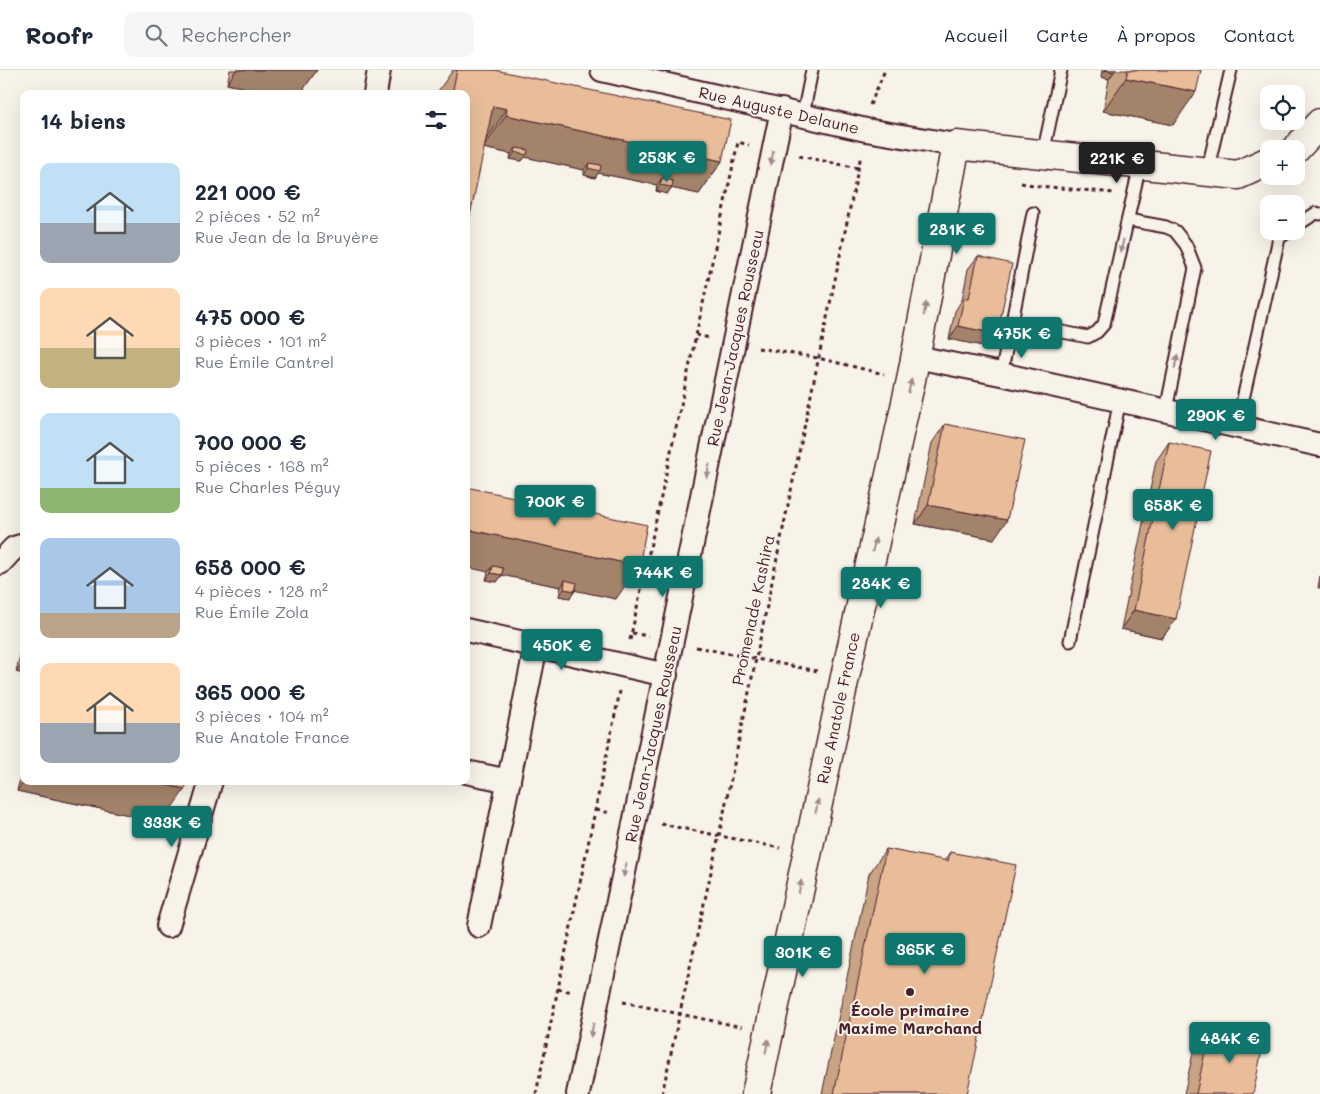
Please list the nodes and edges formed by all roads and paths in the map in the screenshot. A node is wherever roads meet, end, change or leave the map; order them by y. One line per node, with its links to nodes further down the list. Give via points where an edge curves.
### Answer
1 (379, 70): 7 (street)
2 (602, 70): 8 (street, Rue Auguste Delaune)
3 (812, 70): 9 (lane)
4 (885, 70): 11 (path, Promenade Kashira, via 870,100)
5 (1061, 70): 16 (lane)
6 (1231, 70): 20 (lane)
7 (376, 90)
8 (782, 110): 9 (street, Rue Auguste Delaune); 28 (street, Rue Jean-Jacques Rousseau, one-way to 28)
9 (803, 114): 11 (street, Rue Auguste Delaune)
10 (1320, 123): 12 (street)
11 (866, 130): 14 (street, Rue Auguste Delaune); 19 (path, Promenade Kashira)
12 (1304, 140)
13 (753, 145): 27 (path, via 738,142)
14 (956, 145): 16 (street); 30 (street, Rue Anatole France, one-way to 14)
15 (790, 154): 19 (path)
16 (1043, 154): 17 (street)
17 (1140, 164): 20 (street); 23 (lane)
18 (1260, 165): 20 (street, via 1238,175)
19 (858, 168): 29 (path, Promenade Kashira)
20 (1207, 172)
21 (1033, 213): 26 (lane)
22 (1320, 214): 24 (lane)
23 (1128, 220): 26 (lane, one-way to 26, via 1104,324 1097,332 1088,337); 33 (lane, one-way to 23, via 1195,268 1186,245 1175,231)
24 (1305, 220)
25 (1279, 240): 34 (lane)
26 (1012, 322): 31 (lane)
27 (696, 335): 28 (path); 39 (path)
28 (734, 343): 29 (path); 41 (street, Rue Jean-Jacques Rousseau, one-way to 41)
29 (818, 358): 30 (path); 43 (path, Promenade Kashira)
30 (914, 368): 31 (street); 46 (street, Rue Anatole France, one-way to 30)
31 (1001, 374): 32 (street)
32 (1120, 400): 33 (street); 40 (lane)
33 (1166, 410): 34 (street)
34 (1237, 426): 35 (street)
35 (1320, 444)
36 (20, 546): 37 (street)
37 (0, 562)
38 (470, 631): 42 (street)
39 (632, 633): 41 (path); 44 (path)
40 (1070, 641)
41 (673, 642): 43 (path); 45 (street, Rue Jean-Jacques Rousseau)
42 (536, 646): 44 (street); 48 (street)
43 (756, 660): 46 (path); 52 (path, Promenade Kashira)
44 (625, 666): 45 (street); 50 (path)
45 (666, 675): 51 (street, Rue Jean-Jacques Rousseau)
46 (845, 676): 53 (street, Rue Anatole France, one-way to 46)
47 (470, 773): 48 (street)
48 (509, 781): 55 (street)
49 (210, 785): 54 (street)
50 (596, 810): 51 (path); 56 (path)
51 (636, 818): 52 (path); 57 (street, Rue Jean-Jacques Rousseau, one-way to 57)
52 (719, 836): 53 (path); 58 (path, Promenade Kashira)
53 (808, 854): 59 (street, Rue Anatole France, one-way to 53)
54 (168, 926)
55 (479, 926)
56 (558, 989): 57 (path); 60 (path)
57 (598, 997): 58 (path); 61 (street, Rue Jean-Jacques Rousseau, one-way to 61)
58 (681, 1014): 59 (path); 62 (path, Promenade Kashira)
59 (770, 1033): 63 (street, Rue Anatole France, one-way to 59)
60 (536, 1094)
61 (578, 1094)
62 (662, 1094)
63 (756, 1094)

